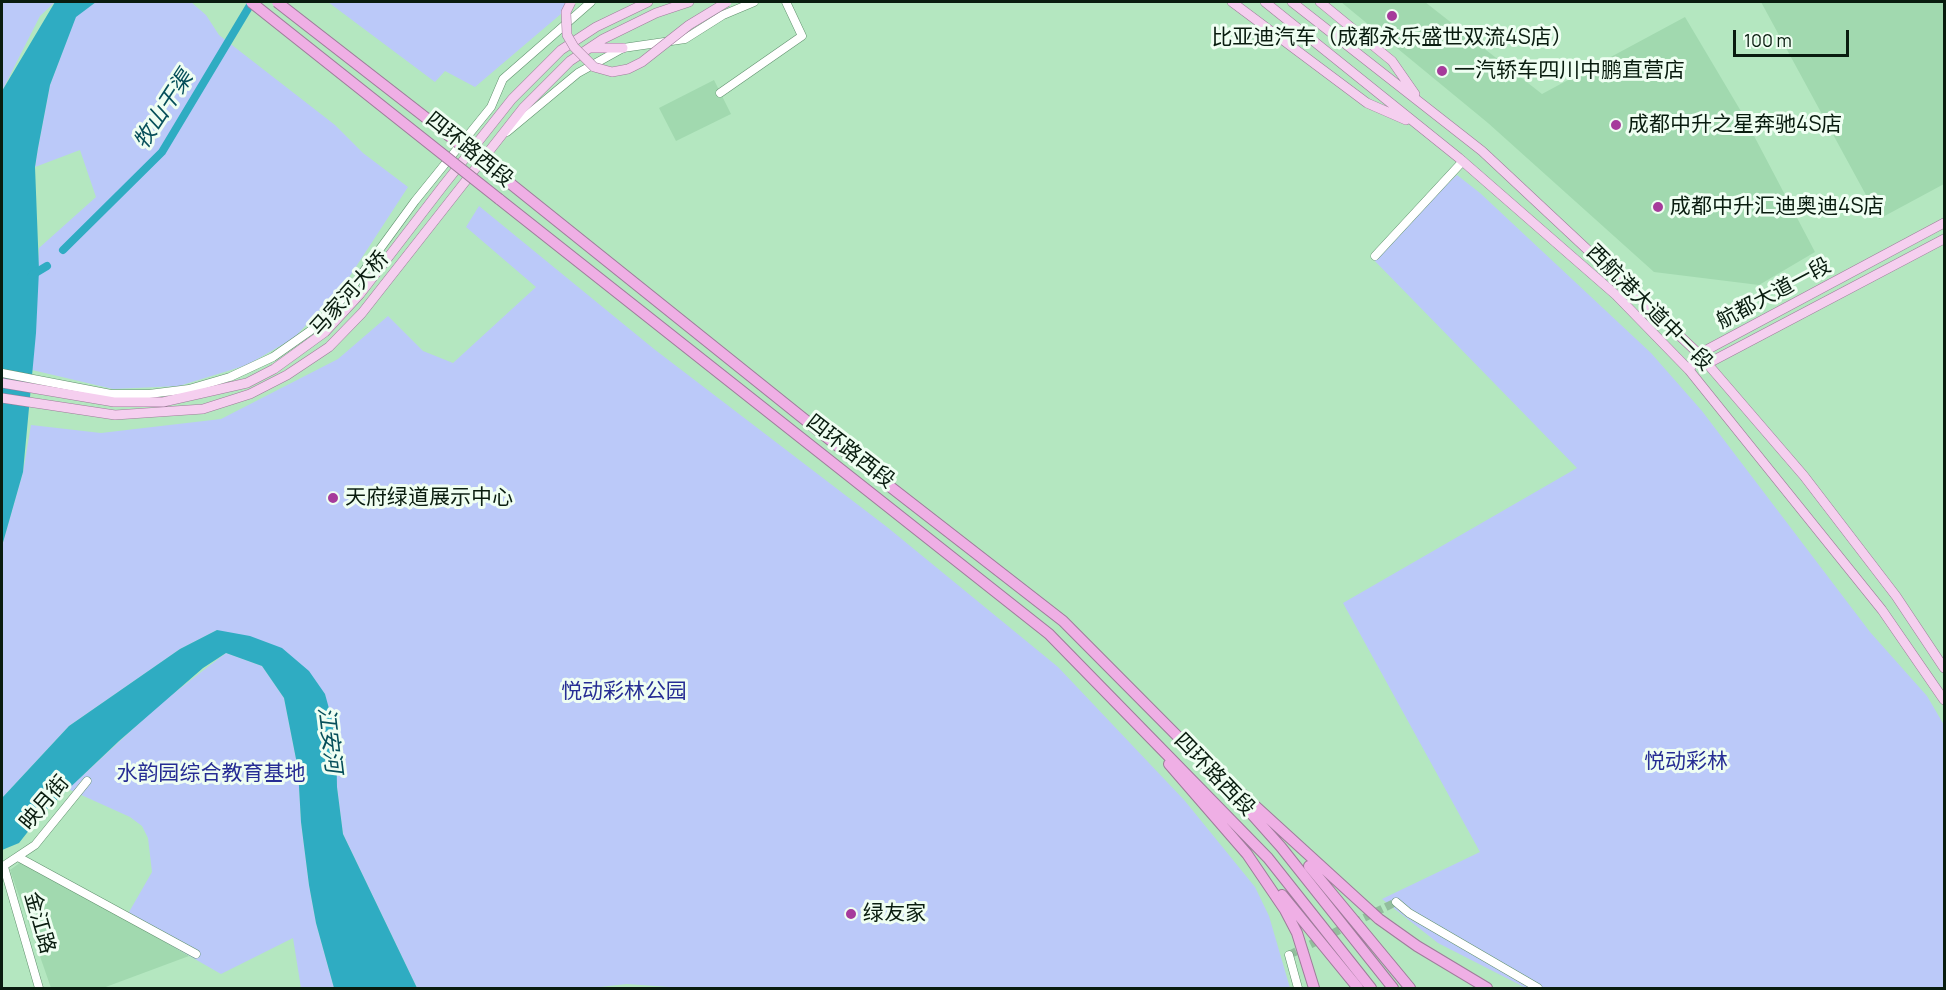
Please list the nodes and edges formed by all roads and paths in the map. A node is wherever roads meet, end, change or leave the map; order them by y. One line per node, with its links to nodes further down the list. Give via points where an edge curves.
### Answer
1 (251, 2): 32 (highway, 四环路西段, bridge, via 1049,634)
2 (277, 2): 34 (highway, 四环路西段, bridge, via 1063,621)
3 (571, 2): 7 (main road, bridge, via 566,12 567,35 574,47 594,67 612,72 642,62 688,25)
4 (591, 2): 27 (street, via 503,79 491,107 347,294 310,331 273,357 230,377 189,389 149,394 111,394)
5 (648, 2): 28 (main road, via 596,27 561,50 512,99 326,332 274,369 247,382 163,402 114,402)
6 (689, 2): 14 (main road, 马家河大桥, via 656,13)
7 (727, 2)
8 (754, 2): 15 (street, via 723,15 685,39)
9 (786, 2): 16 (street, via 802,36)
10 (1232, 2): 18 (main road, via 1367,102)
11 (1264, 2): 18 (main road, 西航港大道中一段)
12 (1292, 2): 17 (main road, 西航港大道中一段)
13 (1320, 2): 17 (main road, via 1392,61)
14 (590, 48): 15 (main road); 19 (main road, 马家河大桥, via 546,83)
15 (623, 48): 19 (street, via 578,73)
16 (720, 93)
17 (1421, 103): 24 (main road, 西航港大道中一段, via 1482,151)
18 (1420, 127): 20 (main road, 西航港大道中一段)
19 (499, 139): 29 (main road, 马家河大桥, via 362,313 328,347 287,375 250,394 203,409 115,415)
20 (1463, 161): 23 (street); 26 (main road, 西航港大道中一段, via 1616,296)
21 (1944, 223): 24 (main road, 航都大道一段)
22 (1944, 239): 25 (main road, 航都大道一段)
23 (1376, 256)
24 (1700, 354): 25 (main road, 西航港大道中一段); 26 (main road, 航都大道一段)
25 (1707, 365): 26 (main road, 航都大道一段); 30 (main road, 西航港大道中一段, via 1804,476 1896,596)
26 (1689, 370): 31 (main road, 西航港大道中一段, via 1882,610)
27 (2, 373)
28 (2, 383)
29 (2, 398)
30 (1944, 668)
31 (1944, 700)
32 (1143, 731): 36 (highway, via 1193,795); 46 (highway, 四环路西段, via 1268,858)
33 (87, 781): 37 (street, 映月街, via 35,844)
34 (1224, 783): 35 (highway, via 1243,794); 47 (highway, 四环路西段)
35 (1267, 817): 48 (highway); 49 (highway, via 1379,919)
36 (1247, 854): 44 (highway, via 1297,933); 45 (highway)
37 (18, 857): 38 (street, 映月街); 40 (street)
38 (3, 867): 42 (street, 金江路)
39 (1396, 902): 50 (street)
40 (196, 954)
41 (1289, 955): 43 (street)
42 (39, 988)
43 (1298, 988)
44 (1314, 988)
45 (1358, 988)
46 (1371, 988)
47 (1393, 988)
48 (1410, 988)
49 (1487, 988)
50 (1538, 988)

